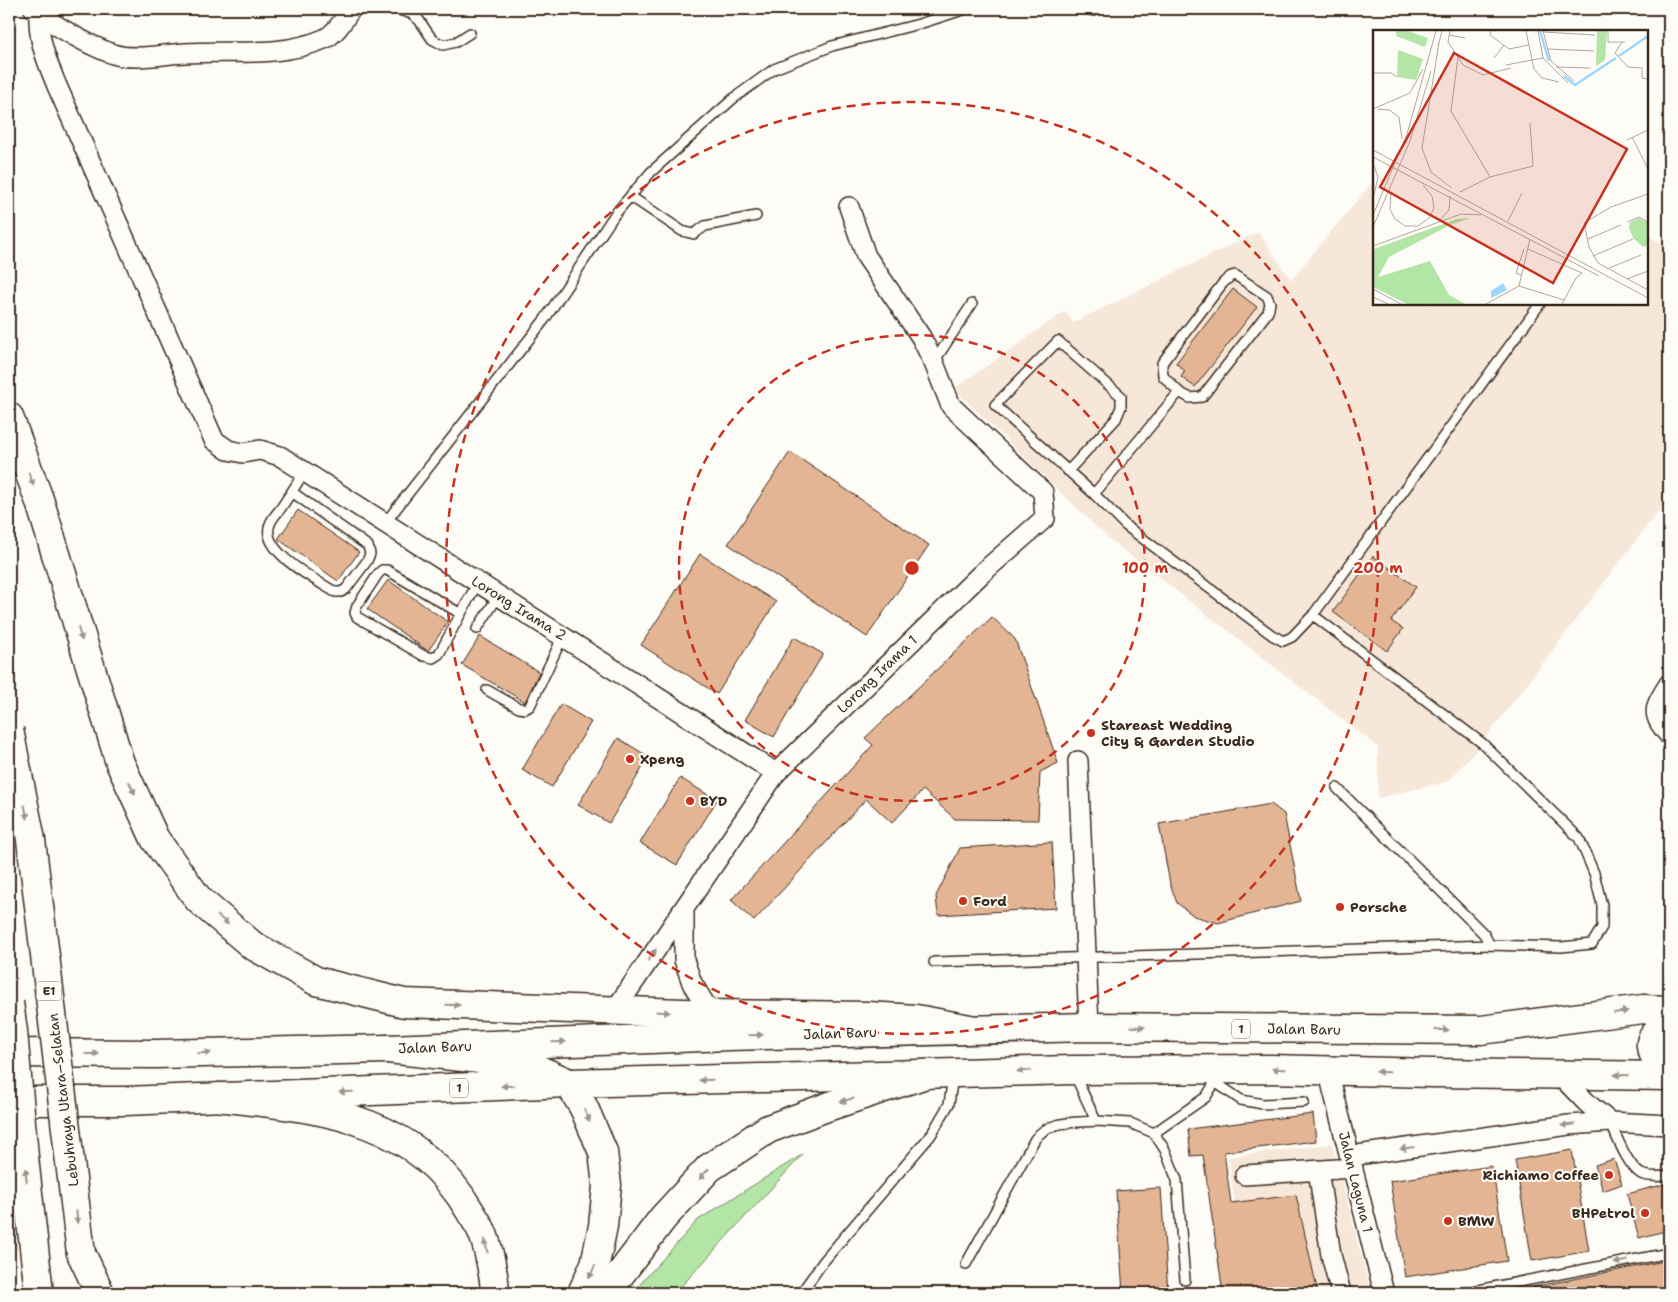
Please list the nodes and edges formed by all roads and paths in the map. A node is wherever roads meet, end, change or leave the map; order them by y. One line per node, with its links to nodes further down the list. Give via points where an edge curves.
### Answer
1 (352, 9): 4 (street, via 326,38 302,46 257,52 186,52 144,57 114,54 62,29)
2 (396, 9): 5 (lane, via 412,14 432,39 443,45 456,42)
3 (966, 9): 6 (lane, via 832,46 774,69 734,98 651,172)
4 (37, 12): 15 (street, Lorong Irama 2, via 44,55 214,440 228,450 243,453 260,450 280,456)
5 (470, 33)
6 (630, 196): 8 (lane, via 682,231 694,234 705,226); 18 (lane, via 545,319)
7 (849, 207): 11 (street, via 866,256 922,338)
8 (756, 216)
9 (972, 304): 11 (lane)
10 (1539, 305): 22 (lane)
11 (934, 362): 30 (street, Lorong Irama 1, via 951,406 1043,492 1045,518 981,574)
12 (1179, 392): 12 (lane, via 1163,376 1162,363 1223,283 1235,275 1267,296 1270,303 1268,312 1202,397 1190,398); 17 (lane)
13 (9, 417): 37 (highway, one-way to 37, via 40,502 120,763 155,838 199,900 252,945 316,981 404,1003)
14 (1068, 471): 14 (lane, via 995,405 1058,341 1121,396 1121,408 1116,419); 17 (lane)
15 (304, 472): 16 (lane); 18 (street, Lorong Irama 2)
16 (292, 492): 16 (lane, via 270,524 269,536 273,545 294,566 335,592 346,589 368,561 368,546)
17 (1094, 494): 22 (lane, via 1126,526 1272,635 1283,641 1292,637)
18 (385, 524): 19 (street, Lorong Irama 2)
19 (478, 582): 20 (street, Lorong Irama 2); 21 (lane)
20 (499, 596): 23 (lane); 24 (street, Lorong Irama 2)
21 (461, 614): 21 (lane, via 439,654 433,658 424,656 355,613 378,574 387,570)
22 (1313, 615): 33 (lane, via 1482,743 1579,838 1594,873 1602,906 1602,928 1592,944 1562,947)
23 (477, 629)
24 (563, 636): 26 (lane, via 530,706 525,710); 30 (street, Lorong Irama 2)
25 (1669, 684): 28 (street, via 1655,713)
26 (487, 690)
27 (9, 730): 64 (highway, Lebuhraya Utara–Selatan / E1, one-way to 64, bridge, via 31,840)
28 (1669, 736)
29 (1078, 761): 34 (street)
30 (776, 773): 32 (street, Lorong Irama 1)
31 (1337, 788): 33 (lane, via 1484,934)
32 (684, 910): 37 (street, Lorong Irama 1, one-way to 32); 39 (street, via 684,960 692,983)
33 (1490, 945): 34 (lane)
34 (1085, 957): 35 (lane); 41 (street)
35 (934, 962)
36 (9, 1003): 68 (highway, one-way to 36, bridge)
37 (615, 1010): 39 (highway, one-way to 39)
38 (1669, 1010): 41 (highway, Jalan Baru / 1, one-way to 38, via 1481,1030 1643,1009)
39 (711, 1014): 42 (highway, via 868,1016 916,1019)
40 (1669, 1023): 50 (highway, via 1654,1034 1651,1049)
41 (1089, 1027): 42 (highway, Jalan Baru / 1)
42 (970, 1029): 43 (highway, Jalan Baru / 1, one-way to 42)
43 (388, 1048): 44 (highway, Jalan Baru / 1, one-way to 43); 52 (highway, via 526,1064)
44 (9, 1054)
45 (1072, 1070): 47 (highway, 1, one-way to 47); 51 (highway, 1); 56 (lane)
46 (1328, 1070): 49 (highway, 1, one-way to 46); 51 (highway, 1, one-way to 51); 60 (street, Jalan Laguna 1)
47 (954, 1073): 48 (highway, 1); 74 (lane, via 949,1104 931,1135 823,1262)
48 (926, 1074): 52 (highway, 1, one-way to 52); 73 (highway, one-way to 73, via 768,1130 709,1168 663,1218)
49 (1560, 1074): 50 (highway, 1, one-way to 49); 57 (street)
50 (1669, 1075)
51 (1217, 1076): 55 (lane, via 1240,1100 1263,1104); 59 (lane, via 1206,1096)
52 (569, 1083): 53 (highway, 1, one-way to 53); 72 (highway, one-way to 72, via 603,1152 608,1185 596,1264)
53 (219, 1097): 54 (highway, 1); 71 (highway, one-way to 53, via 484,1235 457,1190 424,1155 377,1127 336,1114)
54 (9, 1101)
55 (1304, 1102)
56 (1096, 1120): 59 (lane, via 1130,1123); 66 (lane, via 1052,1125 1040,1132)
57 (1610, 1122): 58 (street); 60 (street, one-way to 60, via 1569,1125); 63 (lane, via 1630,1162 1642,1174)
58 (1669, 1125)
59 (1154, 1133): 67 (lane, via 1177,1180)
60 (1352, 1162): 61 (street); 76 (street, Jalan Laguna 1)
61 (1318, 1170): 62 (street); 75 (street, via 1331,1255)
62 (1245, 1175)
63 (1669, 1175)
64 (81, 1253): 69 (highway, Lebuhraya Utara–Selatan / E1); 70 (highway)
65 (1669, 1253): 77 (lane, one-way to 77)
66 (966, 1264)
67 (1185, 1280)
68 (39, 1293)
69 (85, 1293)
70 (100, 1293)
71 (495, 1293)
72 (582, 1293)
73 (606, 1293)
74 (801, 1293)
75 (1341, 1293)
76 (1384, 1293)
77 (1462, 1293)

